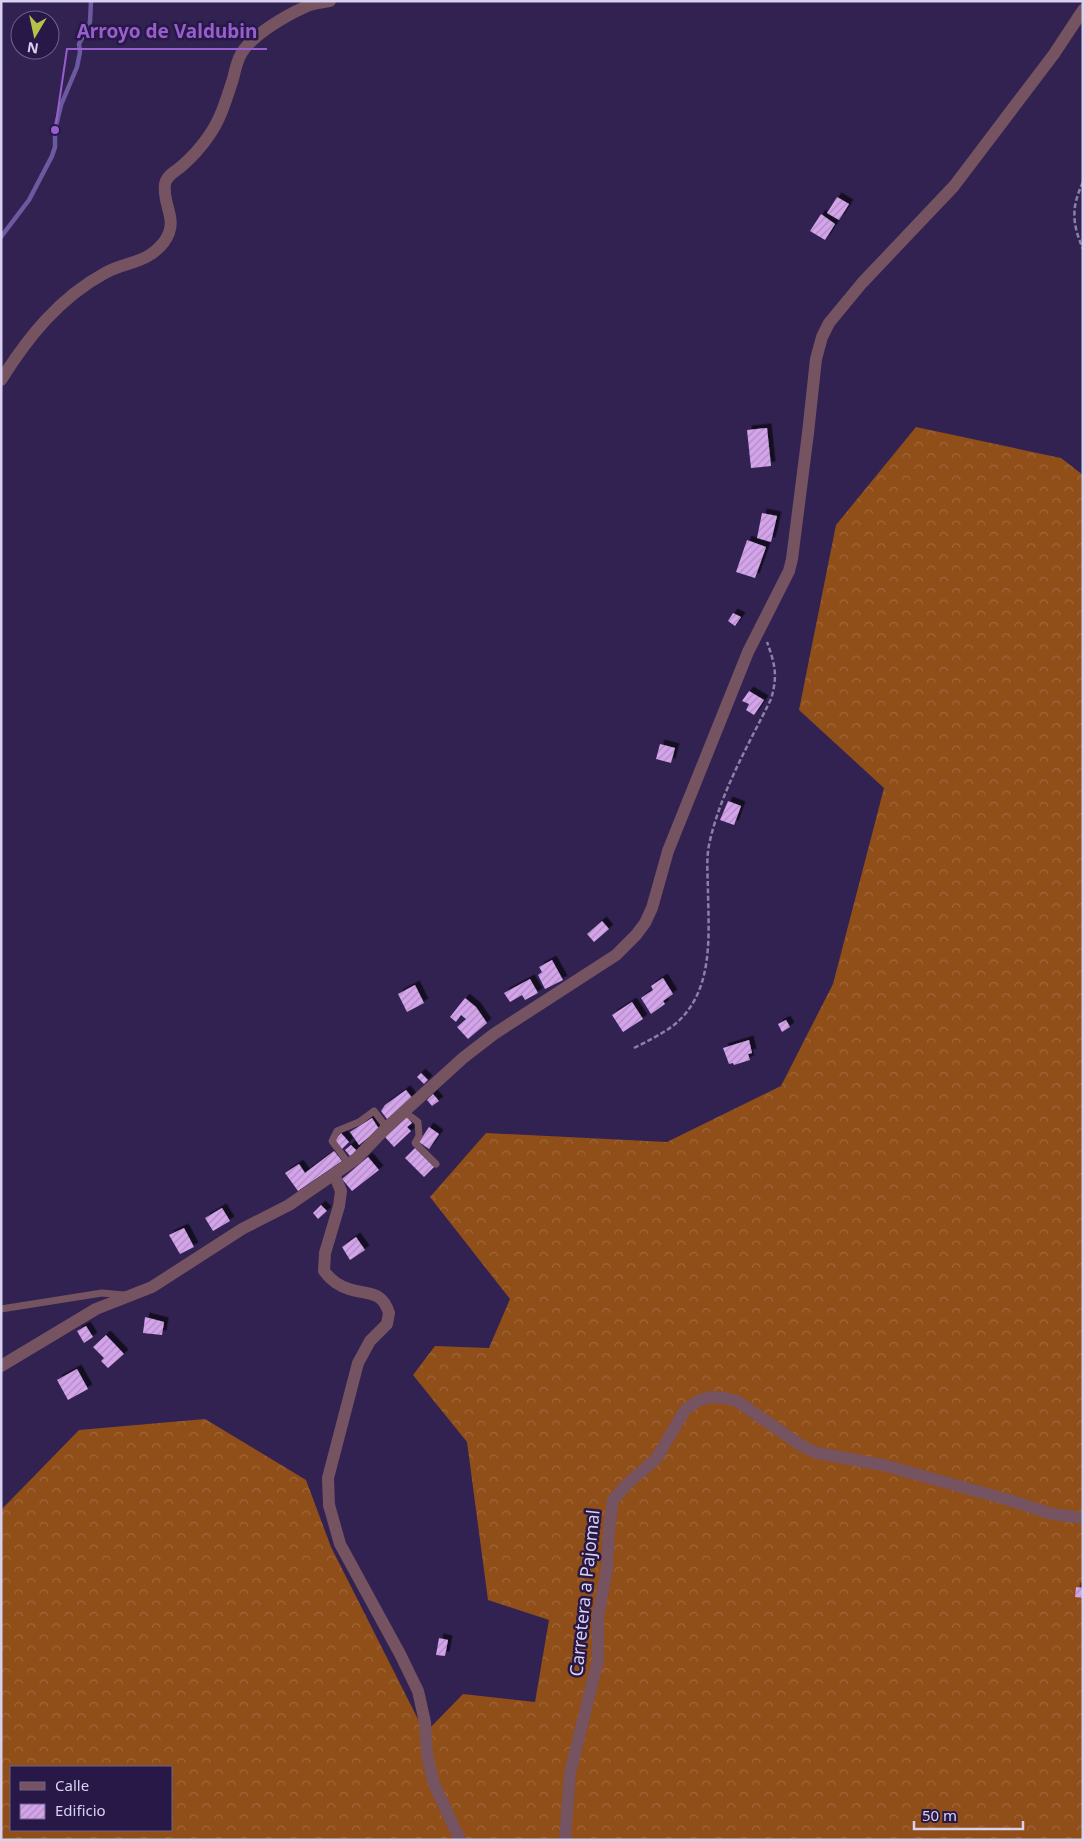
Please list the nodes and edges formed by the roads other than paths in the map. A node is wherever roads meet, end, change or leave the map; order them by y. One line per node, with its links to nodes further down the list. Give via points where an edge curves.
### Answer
1 (330, 1): 3 (street, via 306,6 250,43 237,65 217,124 165,183 171,217 171,228 165,240 153,254 108,272 70,297 30,336)
2 (1083, 10): 4 (street, via 1054,54 954,186 862,283 829,323 822,337 816,359 792,559 784,583 748,652 668,851 652,908 640,929 616,955 462,1058)
3 (1, 380)
4 (405, 1112): 5 (street); 7 (lane, via 418,1122 419,1136 415,1143)
5 (387, 1128): 6 (street); 6 (lane, via 374,1111 359,1122 337,1131 332,1140)
6 (349, 1164): 8 (street)
7 (436, 1164)
8 (334, 1174): 9 (street, via 289,1205 242,1229 152,1287); 13 (street, via 340,1191 339,1206 325,1253 324,1271 332,1281 348,1289 372,1293 383,1299 389,1313 387,1324 370,1342 358,1363 328,1478 330,1505 340,1544 418,1691 434,1784)
9 (131, 1296): 10 (lane, via 102,1293); 11 (street, via 96,1309)
10 (1, 1308)
11 (1, 1366)
12 (1083, 1518): 14 (street, Carretera a Pajomal, via 1052,1514 883,1465 816,1453 737,1401 710,1397 698,1400 685,1410 656,1459 613,1500 607,1569 598,1616 598,1660 570,1773)
13 (460, 1840)
14 (565, 1840)

